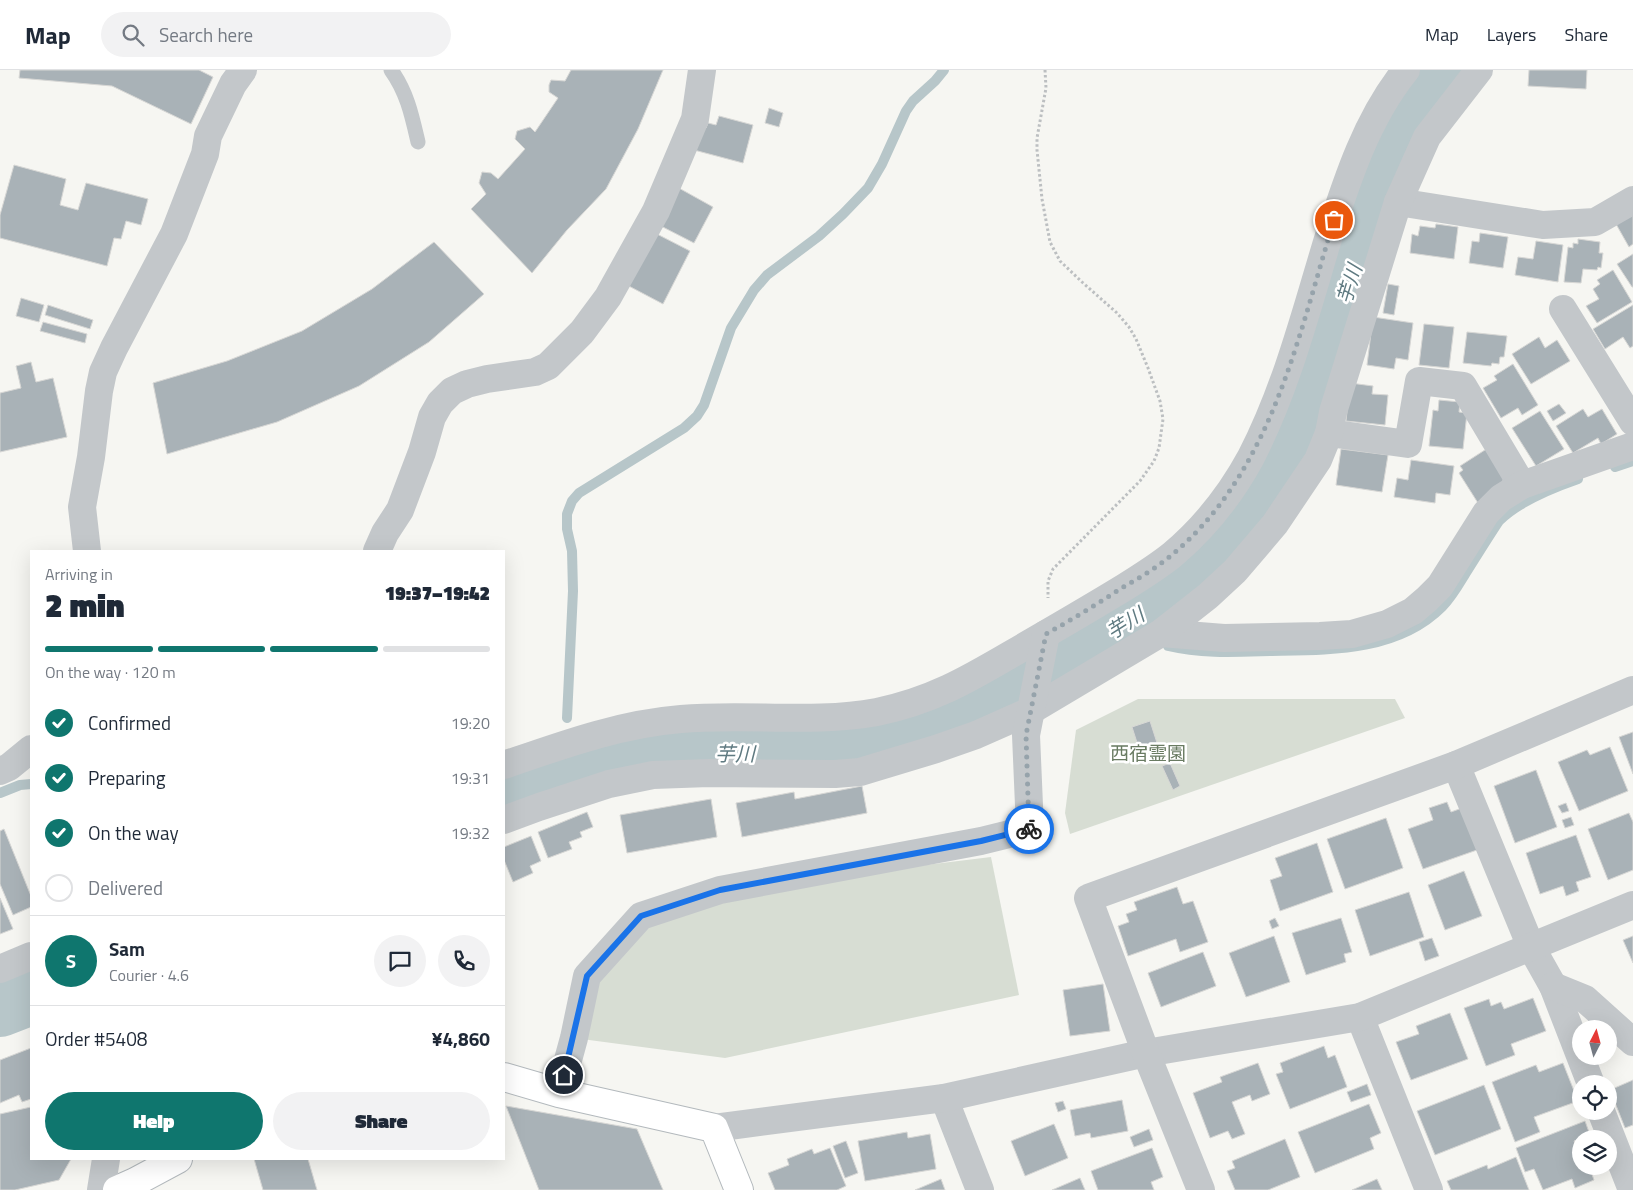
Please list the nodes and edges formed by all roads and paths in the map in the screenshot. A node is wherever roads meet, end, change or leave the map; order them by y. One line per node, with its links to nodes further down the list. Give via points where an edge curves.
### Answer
1 (243, 70): 15 (street, via 208,136 205,154 171,241 103,372 82,507)
2 (391, 70): 7 (lane, via 404,90)
3 (702, 70): 16 (street, via 695,119 656,211 608,297 582,332 548,366 535,372 467,384 452,391 440,403 435,409 402,504)
4 (1045, 70): 18 (path, via 1046,88 1037,150 1050,242 1060,261 1129,327 1148,368 1163,419 1159,448 1140,481 1049,576)
5 (1406, 70): 18 (street, via 1379,110 1352,168 1282,386 1236,483 1204,525 1174,554)
6 (1479, 70): 9 (street, via 1427,137)
7 (418, 142)
8 (1633, 200): 9 (street, via 1595,222 1543,225)
9 (1398, 202): 12 (street)
10 (1563, 309): 11 (street)
11 (1633, 422)
12 (1329, 432): 14 (street, via 1408,444 1418,381 1463,386); 17 (street, via 1318,460 1253,551 1222,584)
13 (1633, 446): 14 (street)
14 (1522, 485): 17 (street, via 1501,498 1486,513 1445,579 1428,599 1387,624 1352,634 1320,636 1224,638)
15 (87, 550)
16 (377, 550)
17 (1161, 633): 20 (street)
18 (1043, 645): 20 (street); 22 (street, via 1000,662 953,688 903,706 847,716 704,717 637,724 550,748)
19 (1633, 690): 23 (street)
20 (1032, 703): 25 (street, via 990,729 860,772 653,775 582,792); 36 (street, via 1026,735 1030,829 720,890 641,916 587,976)
21 (30, 750): 24 (street)
22 (505, 765)
23 (1456, 765): 27 (street); 33 (street, via 1088,898)
24 (0, 771)
25 (505, 820)
26 (1633, 905): 27 (street)
27 (1531, 946): 30 (street); 31 (street)
28 (30, 956): 29 (street)
29 (0, 969)
30 (1553, 986): 32 (street, via 1585,999); 34 (street)
31 (1360, 1017): 33 (street); 47 (street)
32 (1633, 1042)
33 (1146, 1053): 37 (street); 46 (street)
34 (1588, 1075)
35 (505, 1077): 36 (street)
36 (560, 1093): 39 (street)
37 (944, 1098): 39 (street); 45 (street)
38 (1605, 1120): 48 (street)
39 (714, 1128): 44 (street)
40 (106, 1160): 42 (street)
41 (176, 1160): 43 (street)
42 (100, 1190)
43 (117, 1190)
44 (739, 1190)
45 (980, 1190)
46 (1201, 1190)
47 (1429, 1190)
48 (1632, 1190)

